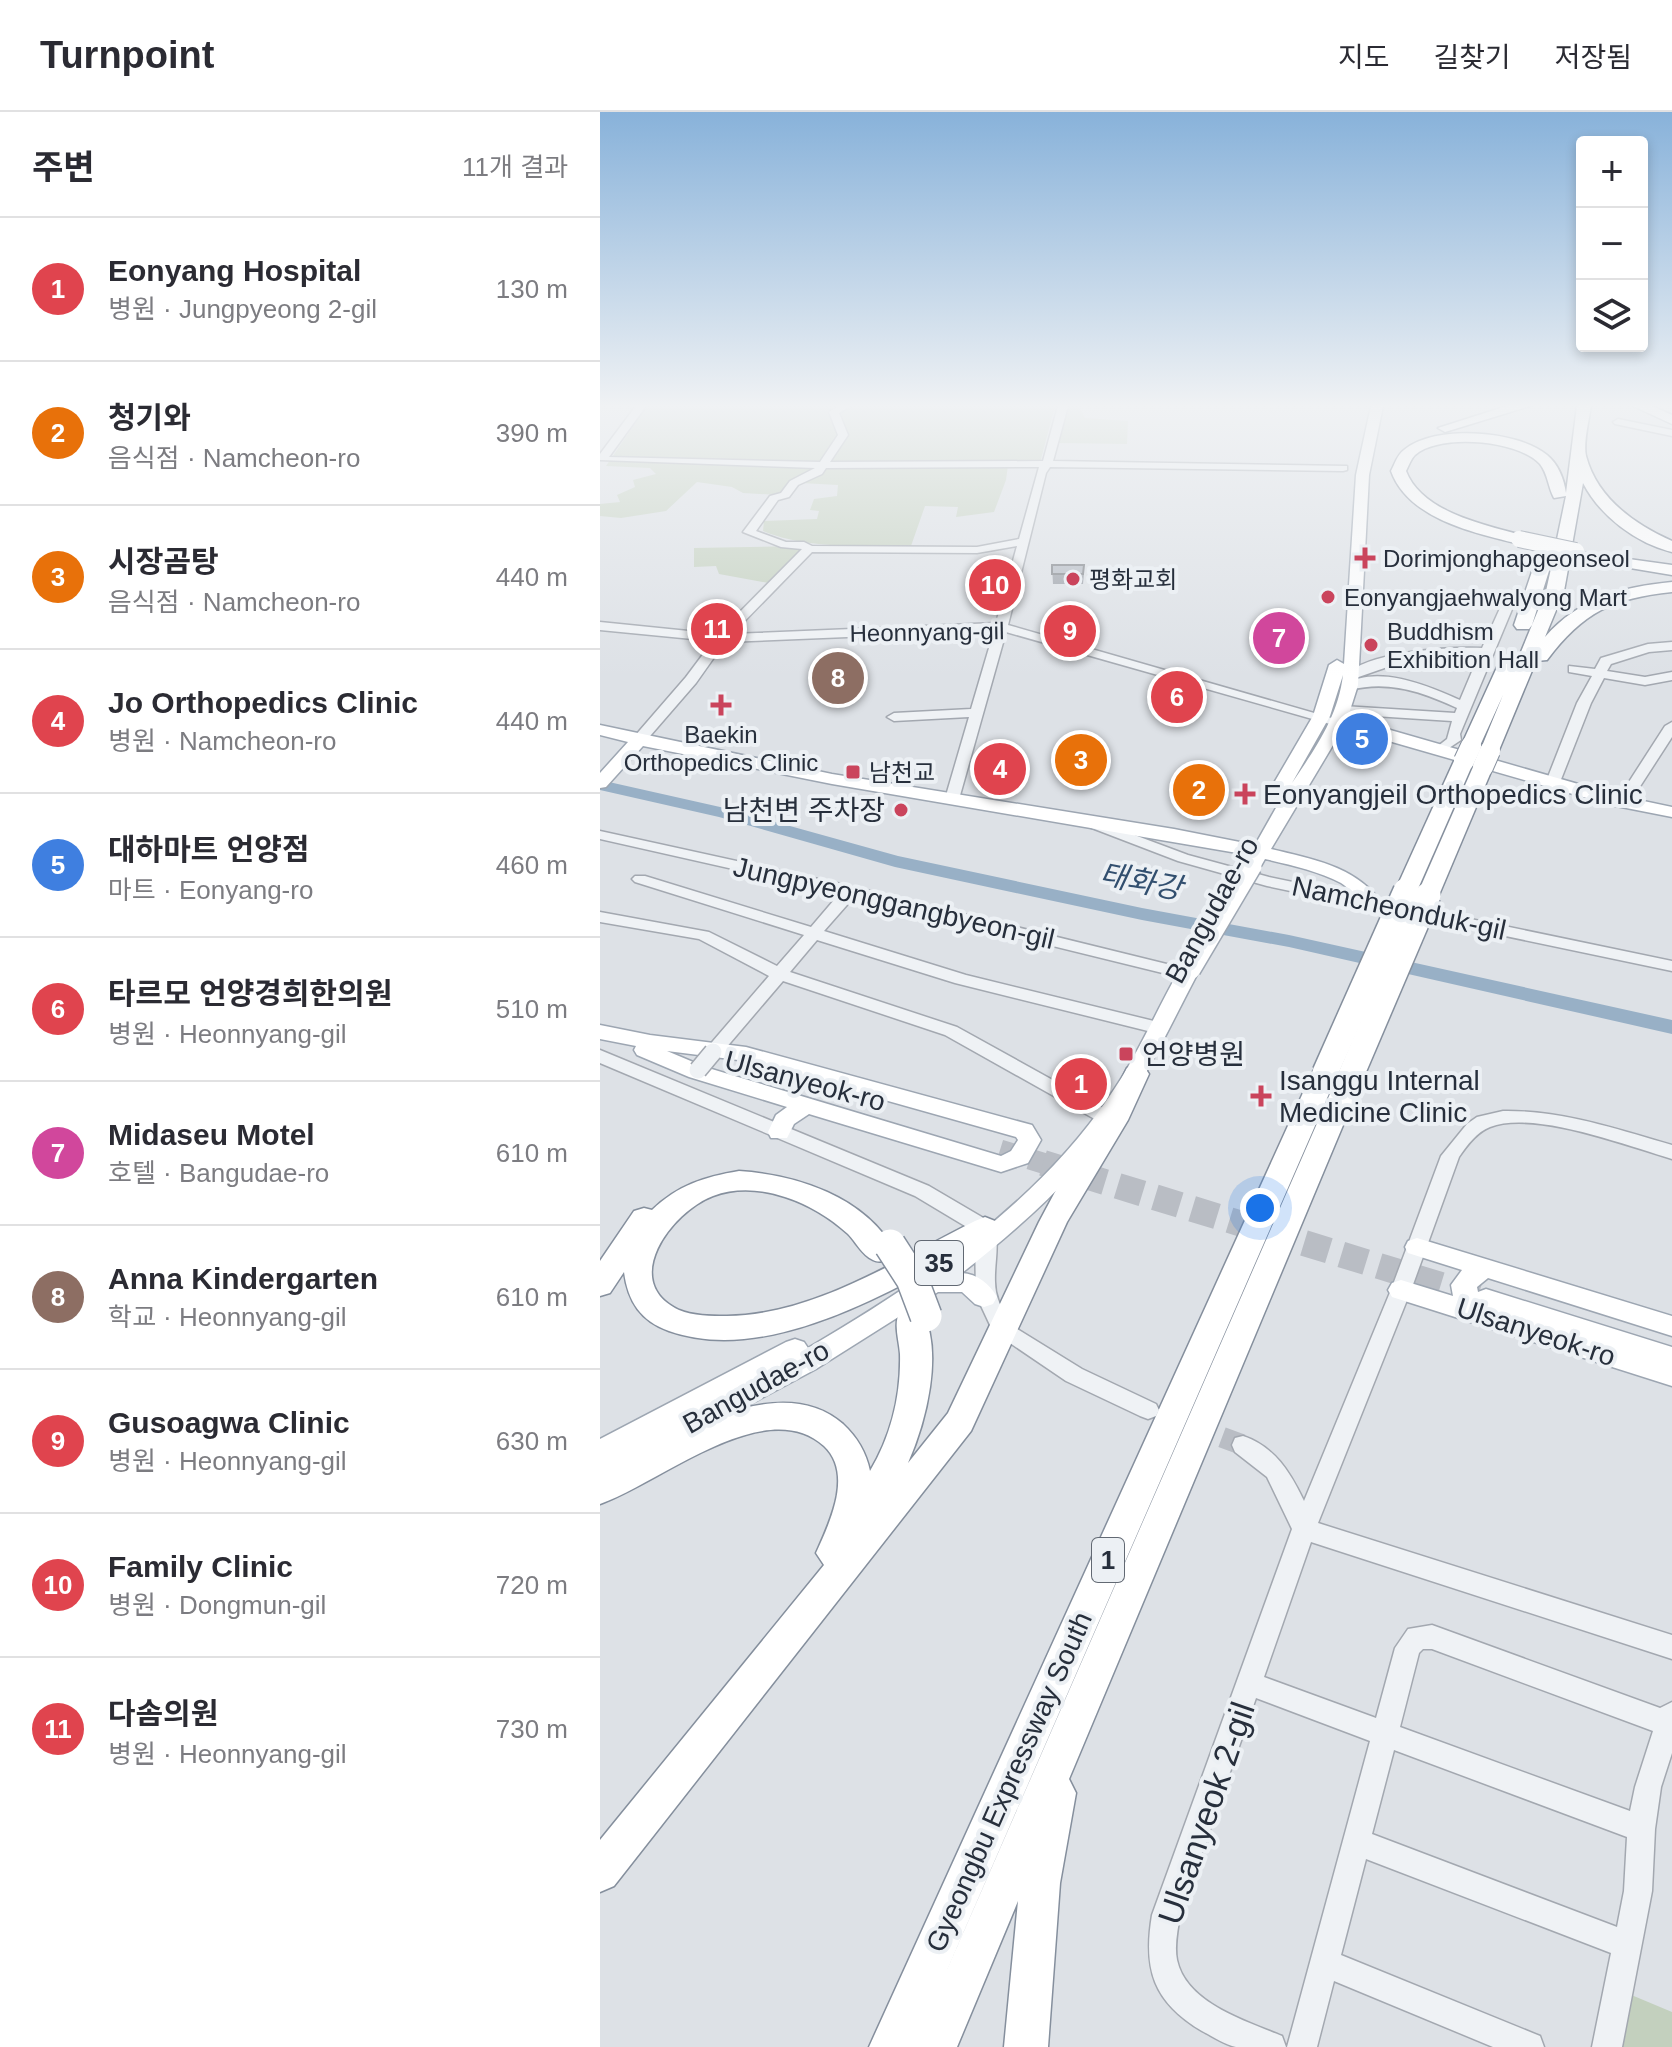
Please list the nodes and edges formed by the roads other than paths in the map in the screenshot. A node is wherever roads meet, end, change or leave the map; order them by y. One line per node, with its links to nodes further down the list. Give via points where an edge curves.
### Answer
1 (780, 496): 13 (street, via 749,532)
2 (1035, 496): 10 (street)
3 (1352, 496): 29 (main road, Bangudae-ro / 35)
4 (1360, 496): 25 (main road, Bangudae-ro / 35)
5 (1407, 496): 11 (highway, via 1461,526)
6 (1415, 496): 11 (highway, via 1451,518)
7 (1559, 496): 35 (highway, 1, via 1530,606)
8 (1574, 496): 26 (highway, 1, via 1555,591)
9 (1599, 496): 12 (highway, via 1628,524)
10 (1025, 541): 13 (street, via 977,550); 18 (street)
11 (1518, 541): 14 (highway, bridge)
12 (1672, 547)
13 (809, 549): 19 (street)
14 (1672, 568)
15 (1672, 587): 26 (highway, via 1621,595 1579,612 1557,631)
16 (1512, 595): 21 (street)
17 (600, 626): 19 (street, Heonnyang-gil)
18 (1001, 627): 19 (street, Heonnyang-gil); 28 (street); 29 (street, Heonnyang-gil)
19 (721, 638): 33 (street)
20 (1672, 646): 23 (street, via 1616,656)
21 (1487, 652): 25 (street, via 1399,659 1365,667); 27 (street)
22 (1574, 669): 23 (street)
23 (1598, 673): 24 (street, via 1645,681); 36 (street)
24 (1672, 676)
25 (1350, 681): 27 (street, via 1425,689); 29 (main road, Bangudae-ro / 35)
26 (1515, 692): 35 (highway, 1)
27 (1463, 712): 29 (street, Heonnyang-gil); 34 (street, via 1452,743)
28 (977, 713): 30 (street); 38 (street)
29 (1334, 716): 34 (main road); 43 (main road, Bangudae-ro / 35)
30 (894, 717)
31 (1672, 726): 39 (street)
32 (600, 730): 33 (main road)
33 (635, 745): 37 (main road); 38 (main road)
34 (1440, 750): 36 (main road)
35 (1477, 756): 60 (highway, 1, bridge)
36 (1553, 782): 39 (main road)
37 (600, 783)
38 (952, 799): 41 (main road)
39 (1623, 802): 40 (main road)
40 (1672, 812)
41 (1084, 820): 43 (main road, via 1139,827); 46 (street, Namcheonduk-gil, via 1183,858)
42 (600, 835): 45 (street, Jungpyeonggangbyeon-gil)
43 (1249, 858): 46 (main road, via 1345,878); 50 (main road, 35, bridge)
44 (640, 879): 48 (street)
45 (850, 891): 48 (street); 50 (street, Jungpyeonggangbyeon-gil)
46 (1371, 902): 49 (street, Namcheonduk-gil)
47 (602, 918): 51 (street, via 703,935)
48 (814, 933): 51 (street); 52 (street, via 961,979)
49 (1672, 966)
50 (1184, 970): 52 (main road, Bangudae-ro / 35)
51 (779, 974): 56 (street); 63 (street, via 951,1031)
52 (1154, 1026): 59 (main road, Bangudae-ro / 35); 63 (main road, Bangudae-ro / 35)
53 (600, 1032): 55 (main road, Ulsanyeok-ro)
54 (600, 1041): 55 (main road, Ulsanyeok-ro)
55 (648, 1046): 56 (main road); 58 (main road); 65 (main road, Ulsanyeok-ro)
56 (715, 1050): 58 (street, bridge); 62 (main road, via 1024,1131 1030,1140 1025,1153 1001,1164)
57 (600, 1056): 61 (street, Ulsanyeok-ro)
58 (697, 1071): 61 (street); 62 (main road)
59 (1136, 1074): 63 (main road, Bangudae-ro / 35); 87 (highway, via 1119,1114 1053,1222 960,1422)
60 (1337, 1077): 91 (highway, 1); 100 (highway, Gyeongbu Expressway South / 1)
61 (680, 1092): 64 (street, Ulsanyeok-ro)
62 (805, 1105): 64 (main road, via 784,1120)
63 (1102, 1115): 67 (main road, Bangudae-ro / 35, via 1063,1168)
64 (779, 1132): 67 (street, Ulsanyeok-ro, via 922,1191)
65 (1004, 1144)
66 (1672, 1152): 68 (street, Ulsanyeok 2-gil, via 1566,1121 1485,1121 1460,1140 1450,1156)
67 (986, 1234): 69 (highway, via 833,1302 736,1329 672,1320 647,1300 638,1275 645,1239 667,1211 698,1192 733,1182 767,1181 799,1189); 70 (main road, Bangudae-ro / 35); 74 (street, via 982,1277); 83 (main road, Bangudae-ro / 35, via 851,1320)
68 (1417, 1247): 72 (street, Ulsanyeok 2-gil); 73 (main road, Ulsanyeok-ro)
69 (885, 1248): 71 (highway, via 857,1210 818,1186 772,1172 728,1173 688,1185 655,1206); 75 (highway)
70 (935, 1282): 74 (main road, via 968,1283); 84 (main road, Bangudae-ro / 35, via 845,1339)
71 (600, 1285)
72 (1401, 1290): 73 (main road, Ulsanyeok-ro); 86 (street, Ulsanyeok 2-gil)
73 (1481, 1291): 76 (main road, Ulsanyeok-ro); 78 (main road, Ulsanyeok-ro); 79 (main road, Ulsanyeok-ro); 80 (main road, Ulsanyeok-ro)
74 (991, 1308)
75 (918, 1318): 87 (highway, via 930,1353 920,1427 899,1486); 88 (highway, via 912,1404 903,1440 869,1504)
76 (1672, 1326)
77 (1014, 1335): 81 (street, via 1053,1363)
78 (1672, 1342)
79 (1672, 1357)
80 (1672, 1375)
81 (1148, 1410)
82 (1243, 1445): 86 (street, via 1265,1456 1279,1473)
83 (600, 1452)
84 (600, 1472)
85 (600, 1490): 88 (highway, via 738,1422 767,1415 806,1419 837,1437 854,1468 851,1510)
86 (1304, 1529): 89 (street); 90 (street, Ulsanyeok 2-gil)
87 (871, 1533): 97 (highway)
88 (829, 1558): 96 (highway)
89 (1672, 1647)
90 (1250, 1684): 93 (street); 103 (street, Ulsanyeok 2-gil, via 1166,1915 1162,1959 1179,1996 1215,2022)
91 (1089, 1686): 101 (highway, 1); 102 (highway, via 1046,1841)
92 (1669, 1717): 93 (street, via 1432,1637 1417,1637 1408,1648); 94 (street)
93 (1386, 1732): 94 (street); 95 (street)
94 (1641, 1829): 98 (street, via 1638,1891)
95 (1355, 1841): 98 (street); 99 (street)
96 (600, 1848)
97 (600, 1872)
98 (1627, 1945): 106 (street)
99 (1325, 1963): 104 (street); 105 (street)
100 (891, 2047)
101 (935, 2047)
102 (1026, 2047)
103 (1271, 2047)
104 (1302, 2047)
105 (1529, 2047)
106 (1607, 2047)

